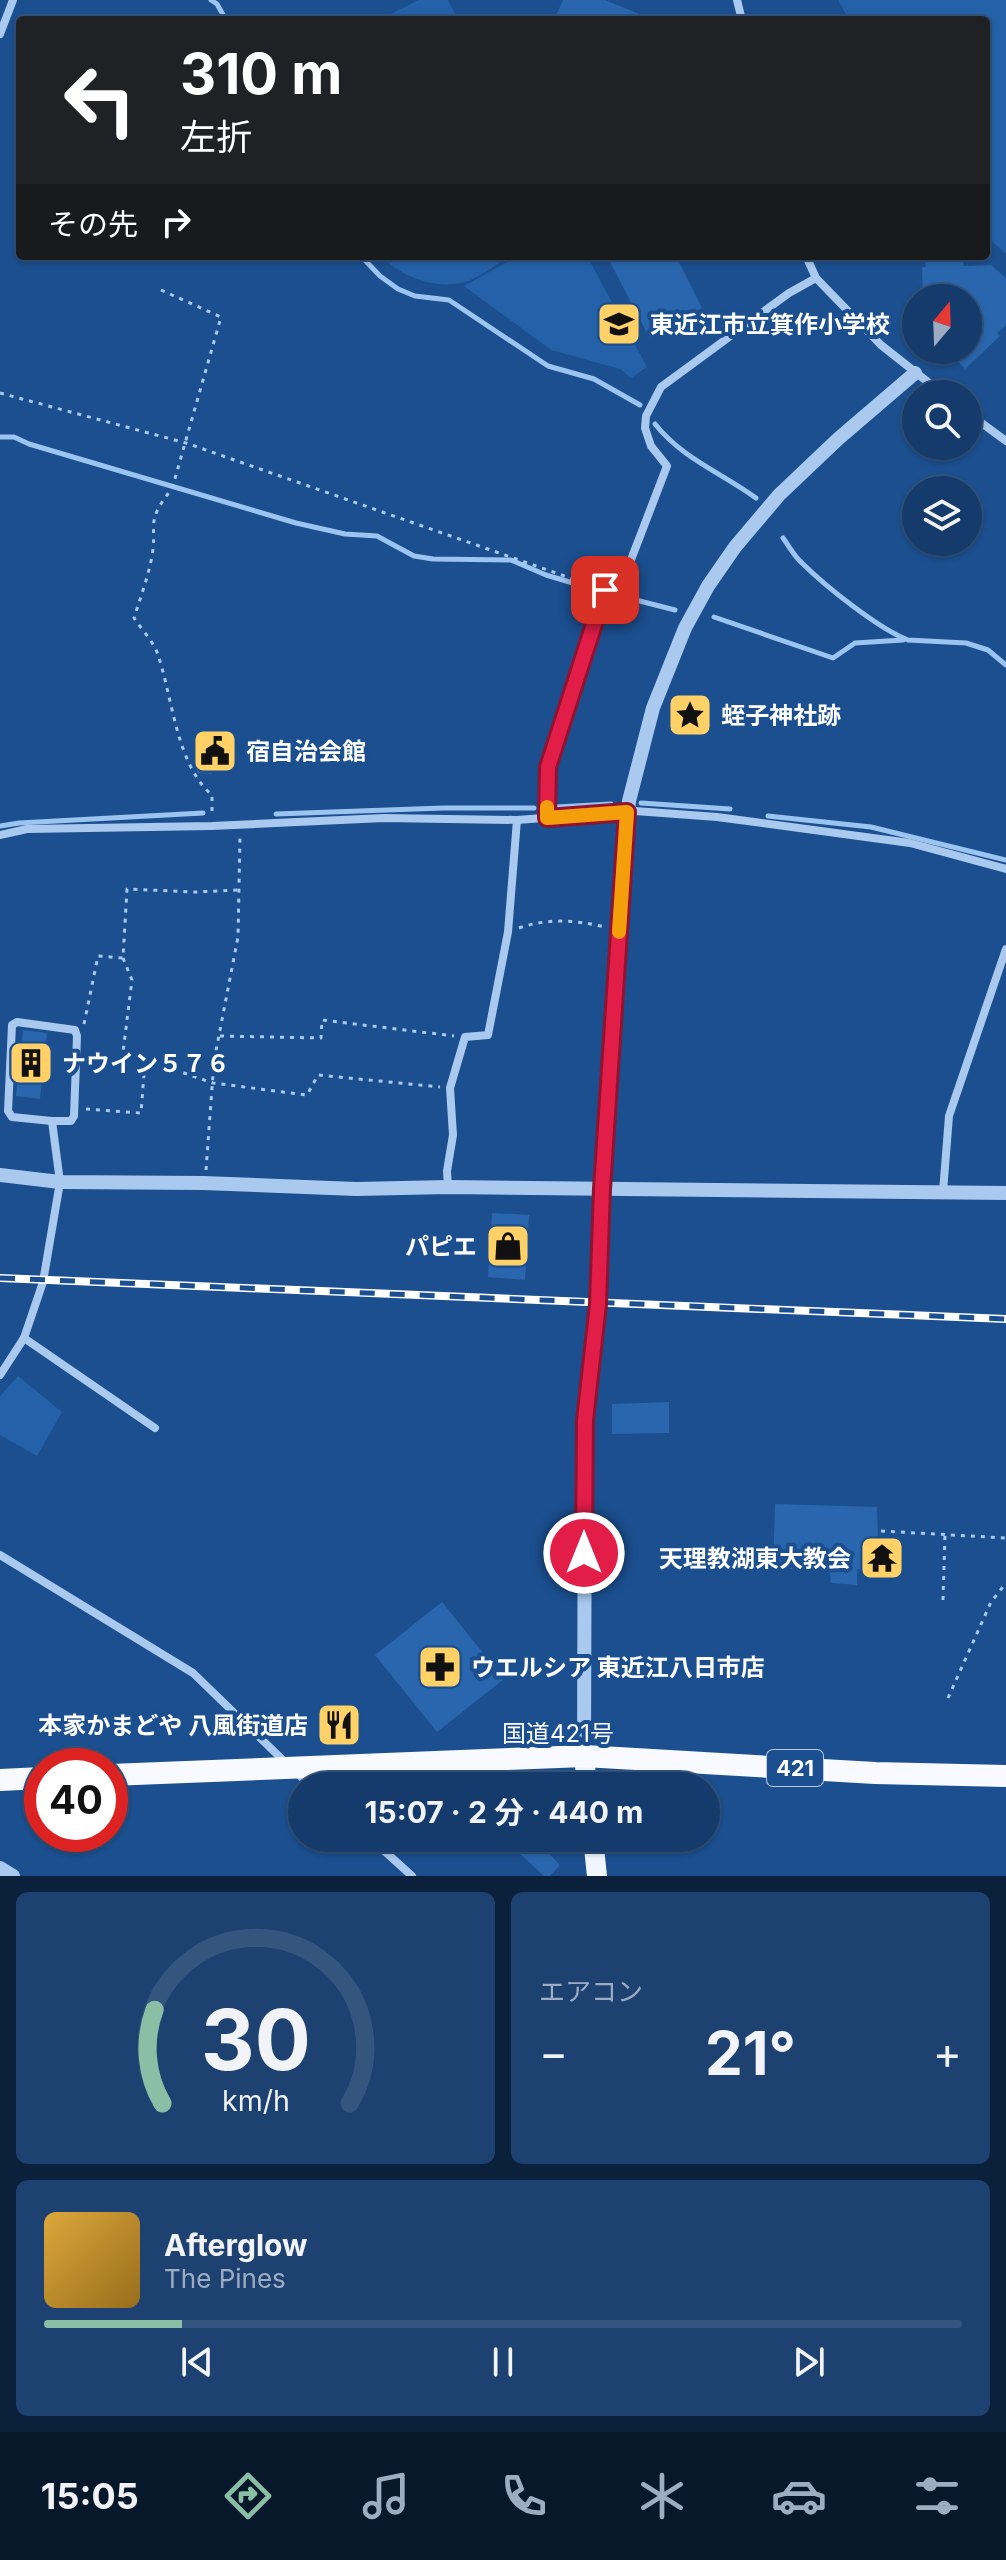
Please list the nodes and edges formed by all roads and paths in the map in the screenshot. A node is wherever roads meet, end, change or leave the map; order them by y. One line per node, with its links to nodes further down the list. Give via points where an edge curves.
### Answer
1 (13, 0): 2 (street)
2 (0, 34)
3 (808, 260): 4 (street)
4 (816, 278): 6 (street); 12 (street, via 661,387 645,428 667,466 619,591)
5 (161, 290): 11 (path, via 221,317)
6 (915, 373): 7 (street); 13 (street, via 779,495 708,586 653,708)
7 (924, 380)
8 (0, 393): 11 (path)
9 (982, 423): 10 (street)
10 (1006, 441)
11 (186, 443): 12 (path); 17 (path, via 172,489 153,517 152,559 134,618 157,652 179,737 201,786 212,795)
12 (605, 590): 14 (street, via 548,767)
13 (627, 812): 14 (street); 19 (street, via 717,817 910,843); 21 (street)
14 (547, 818): 15 (street)
15 (517, 820): 16 (street, via 384,818); 22 (street)
16 (240, 825): 17 (street); 20 (path)
17 (212, 826): 18 (street, via 27,829)
18 (0, 835)
19 (1006, 869)
20 (239, 890): 24 (path, via 127,889); 26 (path, via 238,937)
21 (619, 930): 22 (path, via 542,920); 37 (street)
22 (508, 932): 27 (street, via 488,1035)
23 (1006, 949): 38 (street, via 949,1116)
24 (123, 958): 25 (path, via 98,956 84,1026); 28 (path, via 132,980 123,1052)
25 (75, 1030): 31 (street); 32 (street, via 12,1025 8,1111 12,1117)
26 (220, 1036): 27 (path, via 321,1038 322,1020); 29 (path)
27 (465, 1037): 30 (street)
28 (145, 1061): 29 (path); 31 (path, via 141,1113)
29 (213, 1083): 30 (path, via 307,1095 318,1075); 35 (path)
30 (450, 1088): 36 (street)
31 (75, 1108): 32 (street, via 71,1121)
32 (52, 1121): 34 (street)
33 (0, 1175): 34 (street)
34 (60, 1182): 35 (street); 40 (street, via 43,1282)
35 (203, 1183): 36 (street)
36 (448, 1187): 37 (street)
37 (602, 1189): 38 (street); 50 (street, via 598,1304 585,1420)
38 (943, 1192): 39 (street)
39 (1006, 1193)
40 (24, 1338): 41 (street); 42 (street)
41 (0, 1375)
42 (155, 1428)
43 (881, 1531): 44 (path)
44 (945, 1534): 45 (path); 48 (path)
45 (1006, 1538)
46 (0, 1555): 51 (street, via 193,1673)
47 (1006, 1583): 49 (path, via 991,1602)
48 (943, 1600)
49 (948, 1698)
50 (584, 1756): 51 (highway, 国道421号 / 421); 53 (main road); 55 (highway, 国道421号 / 421)
51 (289, 1766): 52 (street); 54 (highway, 国道421号 / 421)
52 (296, 1772)
53 (586, 1772)
54 (128, 1774)
55 (1006, 1776)
56 (24, 1779): 57 (highway)
57 (0, 1780)
58 (385, 1852): 62 (street)
59 (594, 1852): 63 (main road)
60 (0, 1868): 61 (street)
61 (13, 1876)
62 (412, 1876)
63 (597, 1876)

